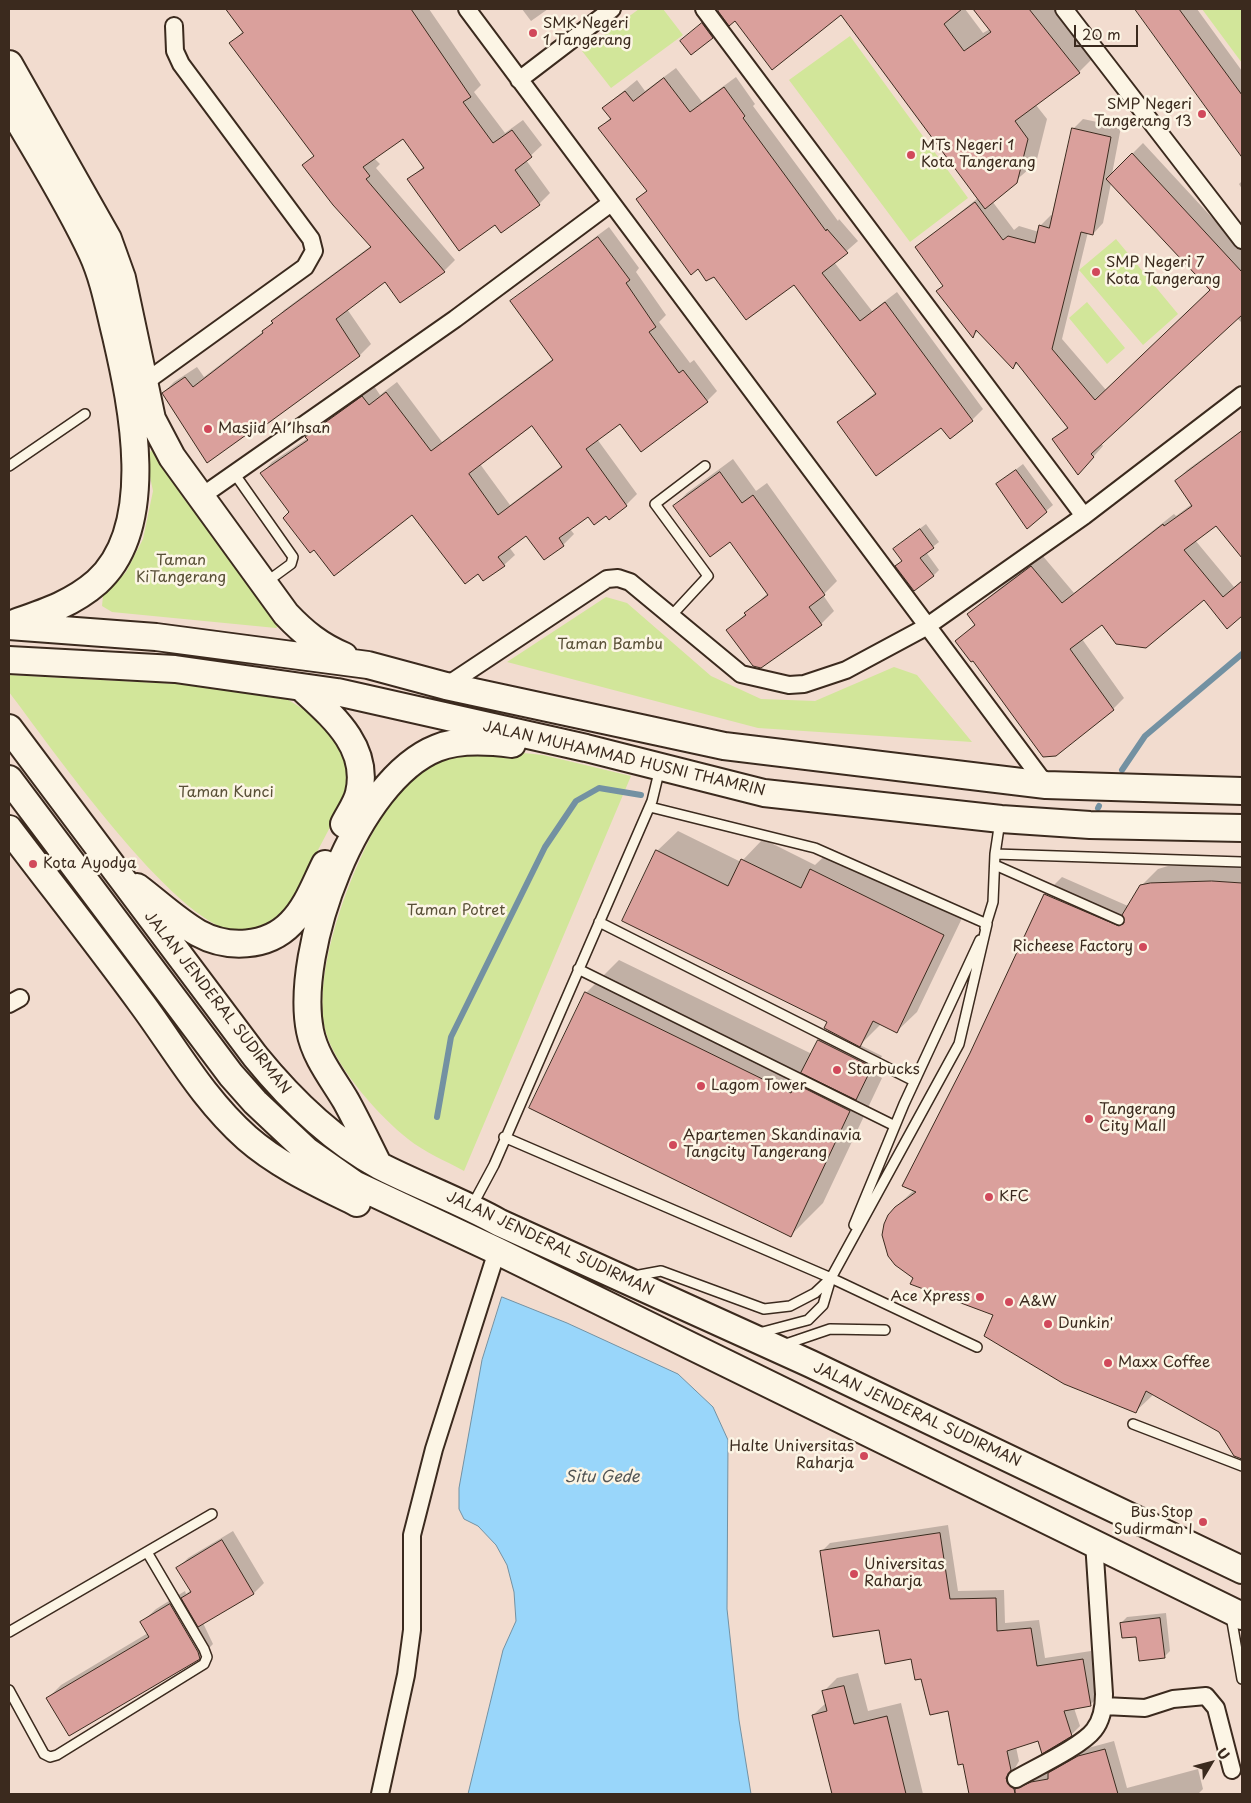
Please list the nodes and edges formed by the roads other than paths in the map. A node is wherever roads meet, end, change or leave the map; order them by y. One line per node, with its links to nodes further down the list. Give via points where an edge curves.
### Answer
1 (467, 9): 7 (street)
2 (612, 9): 7 (street)
3 (704, 9): 18 (street)
4 (1064, 9): 10 (street)
5 (174, 26): 11 (street, via 175,51 181,64 312,239 314,251 305,267)
6 (9, 64): 11 (main road, via 108,239 122,278)
7 (519, 80): 9 (street)
8 (9, 104): 21 (main road, via 75,220 102,278 127,384 137,474 127,530 115,558 98,580 66,605)
9 (611, 204): 16 (street, via 455,319); 22 (street)
10 (1242, 240)
11 (144, 383): 17 (main road, via 152,419 172,457)
12 (1242, 395): 18 (street)
13 (85, 414): 14 (lane)
14 (9, 466)
15 (705, 466): 20 (lane, via 656,504 708,576)
16 (234, 473): 17 (street); 19 (lane, via 293,557 291,564)
17 (202, 496): 19 (main road)
18 (1084, 516): 22 (street)
19 (263, 584): 24 (main road, via 305,634 324,647)
20 (672, 615): 22 (street, via 741,674 789,685 804,684 846,670); 25 (street, via 630,582 607,578)
21 (9, 625): 24 (main road, via 156,637)
22 (926, 627): 33 (street)
23 (9, 660): 26 (main road, JALAN MUHAMMAD HUSNI THAMRIN, via 175,669)
24 (368, 666): 25 (main road)
25 (446, 686): 29 (main road)
26 (301, 687): 28 (main road, JALAN MUHAMMAD HUSNI THAMRIN, via 337,692); 42 (main road, via 349,737 358,755 362,774 359,794 306,904 290,924 271,937 248,944 223,943 198,933)
27 (9, 728): 42 (main road, JALAN JENDERAL SUDIRMAN)
28 (586, 748): 30 (main road, JALAN MUHAMMAD HUSNI THAMRIN); 50 (main road, via 479,742 436,748 401,771 364,817 335,877 322,917 310,962 306,1004 310,1033 322,1063)
29 (735, 748): 32 (main road, via 727,761); 33 (main road)
30 (660, 768): 32 (main road, JALAN MUHAMMAD HUSNI THAMRIN); 35 (lane)
31 (9, 780): 52 (main road, JALAN JENDERAL SUDIRMAN, via 202,1039 255,1102 307,1151 354,1184)
32 (729, 785): 36 (main road, JALAN MUHAMMAD HUSNI THAMRIN, via 796,797)
33 (1046, 785): 34 (main road)
34 (1242, 792)
35 (650, 806): 44 (lane); 45 (lane, via 815,848)
36 (1001, 819): 37 (main road, JALAN MUHAMMAD HUSNI THAMRIN, via 1120,827); 39 (lane)
37 (1242, 828)
38 (9, 829): 52 (main road, via 143,1005 202,1091 248,1138 285,1165 363,1206)
39 (995, 854): 40 (lane); 41 (lane)
40 (1242, 862)
41 (994, 865): 43 (lane); 45 (lane, via 993,902)
42 (112, 868): 50 (main road, JALAN JENDERAL SUDIRMAN, via 287,1095 324,1128)
43 (1119, 920)
44 (599, 922): 46 (lane); 47 (lane)
45 (987, 924): 47 (lane); 55 (lane, via 959,1044)
46 (578, 969): 48 (lane); 49 (lane)
47 (914, 1081): 48 (lane)
48 (895, 1126): 55 (lane)
49 (504, 1138): 51 (lane); 55 (lane)
50 (379, 1165): 51 (main road, JALAN JENDERAL SUDIRMAN)
51 (472, 1207): 54 (main road, JALAN JENDERAL SUDIRMAN, via 500,1223)
52 (431, 1219): 53 (main road, JALAN JENDERAL SUDIRMAN)
53 (497, 1251): 63 (main road, JALAN JENDERAL SUDIRMAN); 73 (street, via 434,1449 412,1535 412,1630 406,1675)
54 (624, 1278): 55 (lane, via 661,1271 764,1309 790,1306 814,1293); 57 (main road, JALAN JENDERAL SUDIRMAN)
55 (831, 1278): 57 (lane, via 823,1305 808,1320); 58 (lane)
56 (885, 1330): 59 (lane, via 830,1329)
57 (750, 1336): 59 (main road, JALAN JENDERAL SUDIRMAN)
58 (977, 1347)
59 (776, 1348): 65 (main road, JALAN JENDERAL SUDIRMAN)
60 (1133, 1424): 61 (lane)
61 (1242, 1466)
62 (212, 1514): 64 (lane)
63 (1094, 1542): 66 (main road, JALAN JENDERAL SUDIRMAN); 70 (street)
64 (147, 1552): 67 (lane); 69 (lane, via 204,1649 207,1657 204,1664 50,1757 44,1754)
65 (1242, 1570)
66 (1236, 1613): 68 (lane)
67 (9, 1632)
68 (1242, 1679)
69 (9, 1690)
70 (1104, 1706): 71 (street, via 1145,1708 1173,1699 1206,1696 1216,1708); 72 (street, via 1094,1730)
71 (1232, 1770)
72 (1016, 1779)
73 (380, 1794)

